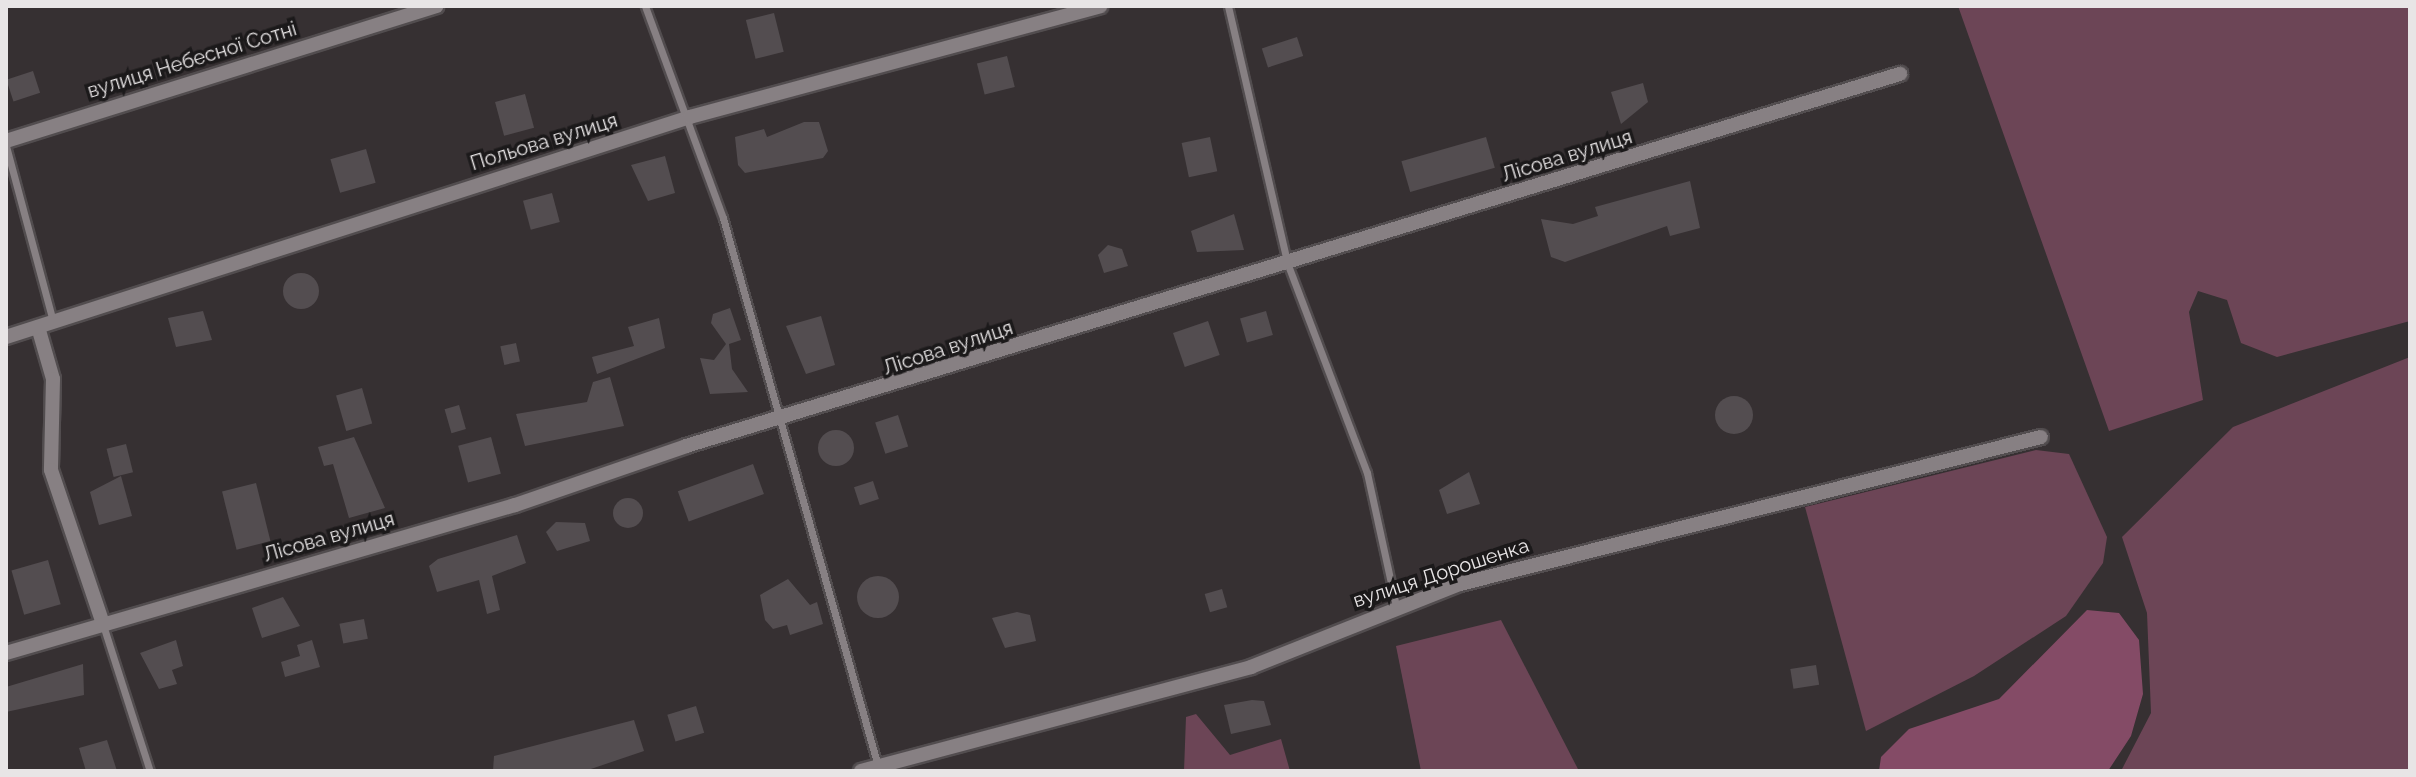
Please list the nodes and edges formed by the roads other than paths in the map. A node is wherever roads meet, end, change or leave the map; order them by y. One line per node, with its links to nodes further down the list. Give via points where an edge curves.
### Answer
1 (436, 6): 7 (street, вулиця Небесної Сотні)
2 (645, 6): 6 (lane)
3 (1100, 6): 6 (street, Польова вулиця)
4 (1228, 6): 8 (lane)
5 (1900, 74): 8 (street, Лісова вулиця)
6 (690, 117): 9 (street, Польова вулиця); 12 (lane)
7 (6, 143): 9 (lane)
8 (1288, 265): 12 (street, Лісова вулиця); 14 (lane, via 1367,473)
9 (53, 321): 10 (street, Польова вулиця)
10 (38, 327): 11 (street, Польова вулиця); 15 (street, via 53,379 51,470)
11 (6, 337)
12 (776, 420): 15 (street, Лісова вулиця); 17 (lane)
13 (2041, 437): 14 (street, вулиця Дорошенка, via 1581,550)
14 (1396, 606): 17 (street, вулиця Дорошенка, via 1251,667)
15 (103, 624): 16 (street, Лісова вулиця); 18 (lane)
16 (6, 653)
17 (878, 766): 19 (street, вулиця Дорошенка)
18 (150, 771)
19 (861, 771)

